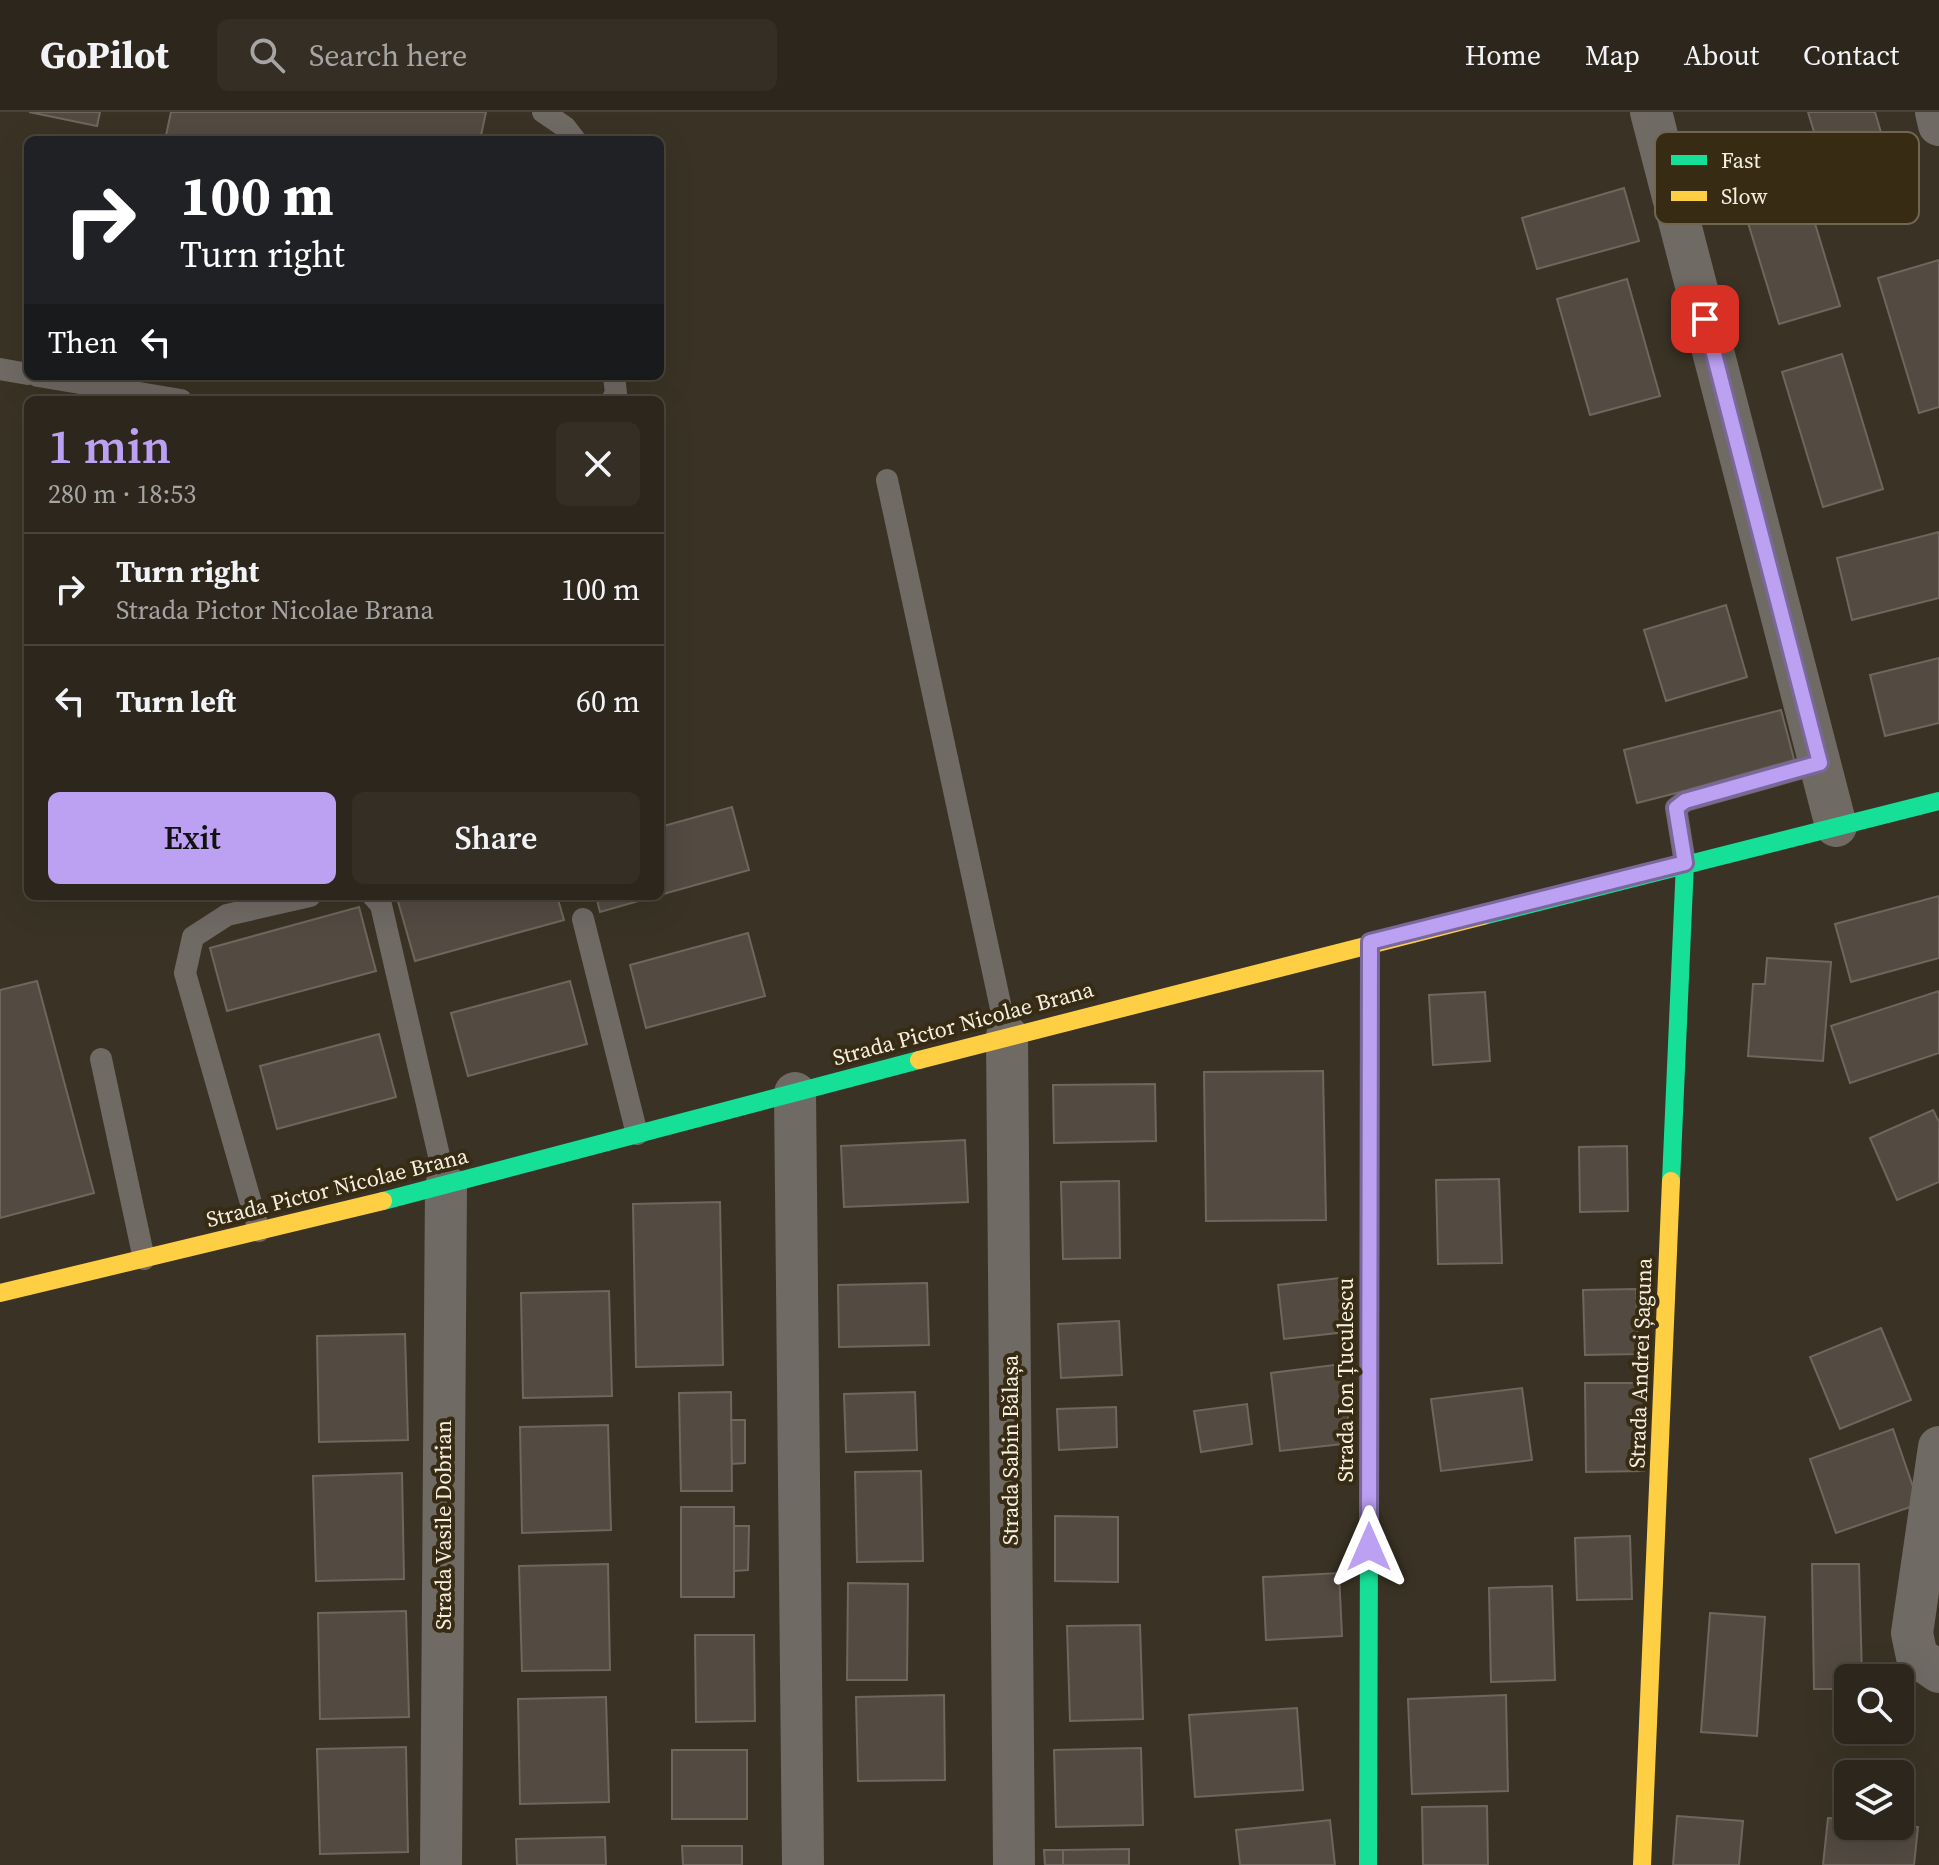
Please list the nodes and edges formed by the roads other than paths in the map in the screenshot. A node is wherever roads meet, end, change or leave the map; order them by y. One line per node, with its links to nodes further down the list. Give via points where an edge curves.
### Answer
1 (543, 112): 6 (lane)
2 (1651, 112): 5 (street)
3 (1936, 112): 4 (street)
4 (1939, 125)
5 (1656, 132)
6 (572, 136)
7 (1680, 224): 13 (street)
8 (0, 369): 9 (lane)
9 (24, 373)
10 (62, 380): 11 (lane)
11 (157, 396)
12 (887, 480): 21 (lane)
13 (1820, 763): 15 (street); 16 (lane, via 1685,801 1676,808)
14 (1939, 801): 15 (street, Strada Pictor Nicolae Brana)
15 (1836, 826): 16 (street, Strada Pictor Nicolae Brana)
16 (1685, 863): 20 (street, Strada Pictor Nicolae Brana); 35 (street, Strada Andrei Șaguna)
17 (293, 900): 26 (lane, via 227,915 193,937 185,973)
18 (377, 900): 25 (lane)
19 (583, 919): 24 (lane)
20 (1370, 942): 21 (street, Strada Pictor Nicolae Brana); 34 (street, Strada Ion Țuculescu)
21 (1007, 1036): 23 (street, Strada Pictor Nicolae Brana); 33 (street, Strada Sabin Bălașa)
22 (101, 1059): 27 (lane)
23 (795, 1093): 24 (street, Strada Pictor Nicolae Brana); 32 (street)
24 (637, 1134): 25 (street, Strada Pictor Nicolae Brana)
25 (446, 1186): 26 (street, Strada Pictor Nicolae Brana); 31 (street, Strada Vasile Dobrian)
26 (259, 1231): 27 (street, Strada Pictor Nicolae Brana)
27 (144, 1259): 28 (street, Strada Pictor Nicolae Brana)
28 (0, 1293)
29 (1939, 1447): 30 (street, via 1912,1633 1917,1657)
30 (1939, 1672)
31 (441, 1865)
32 (803, 1865)
33 (1014, 1865)
34 (1368, 1865)
35 (1642, 1865)

